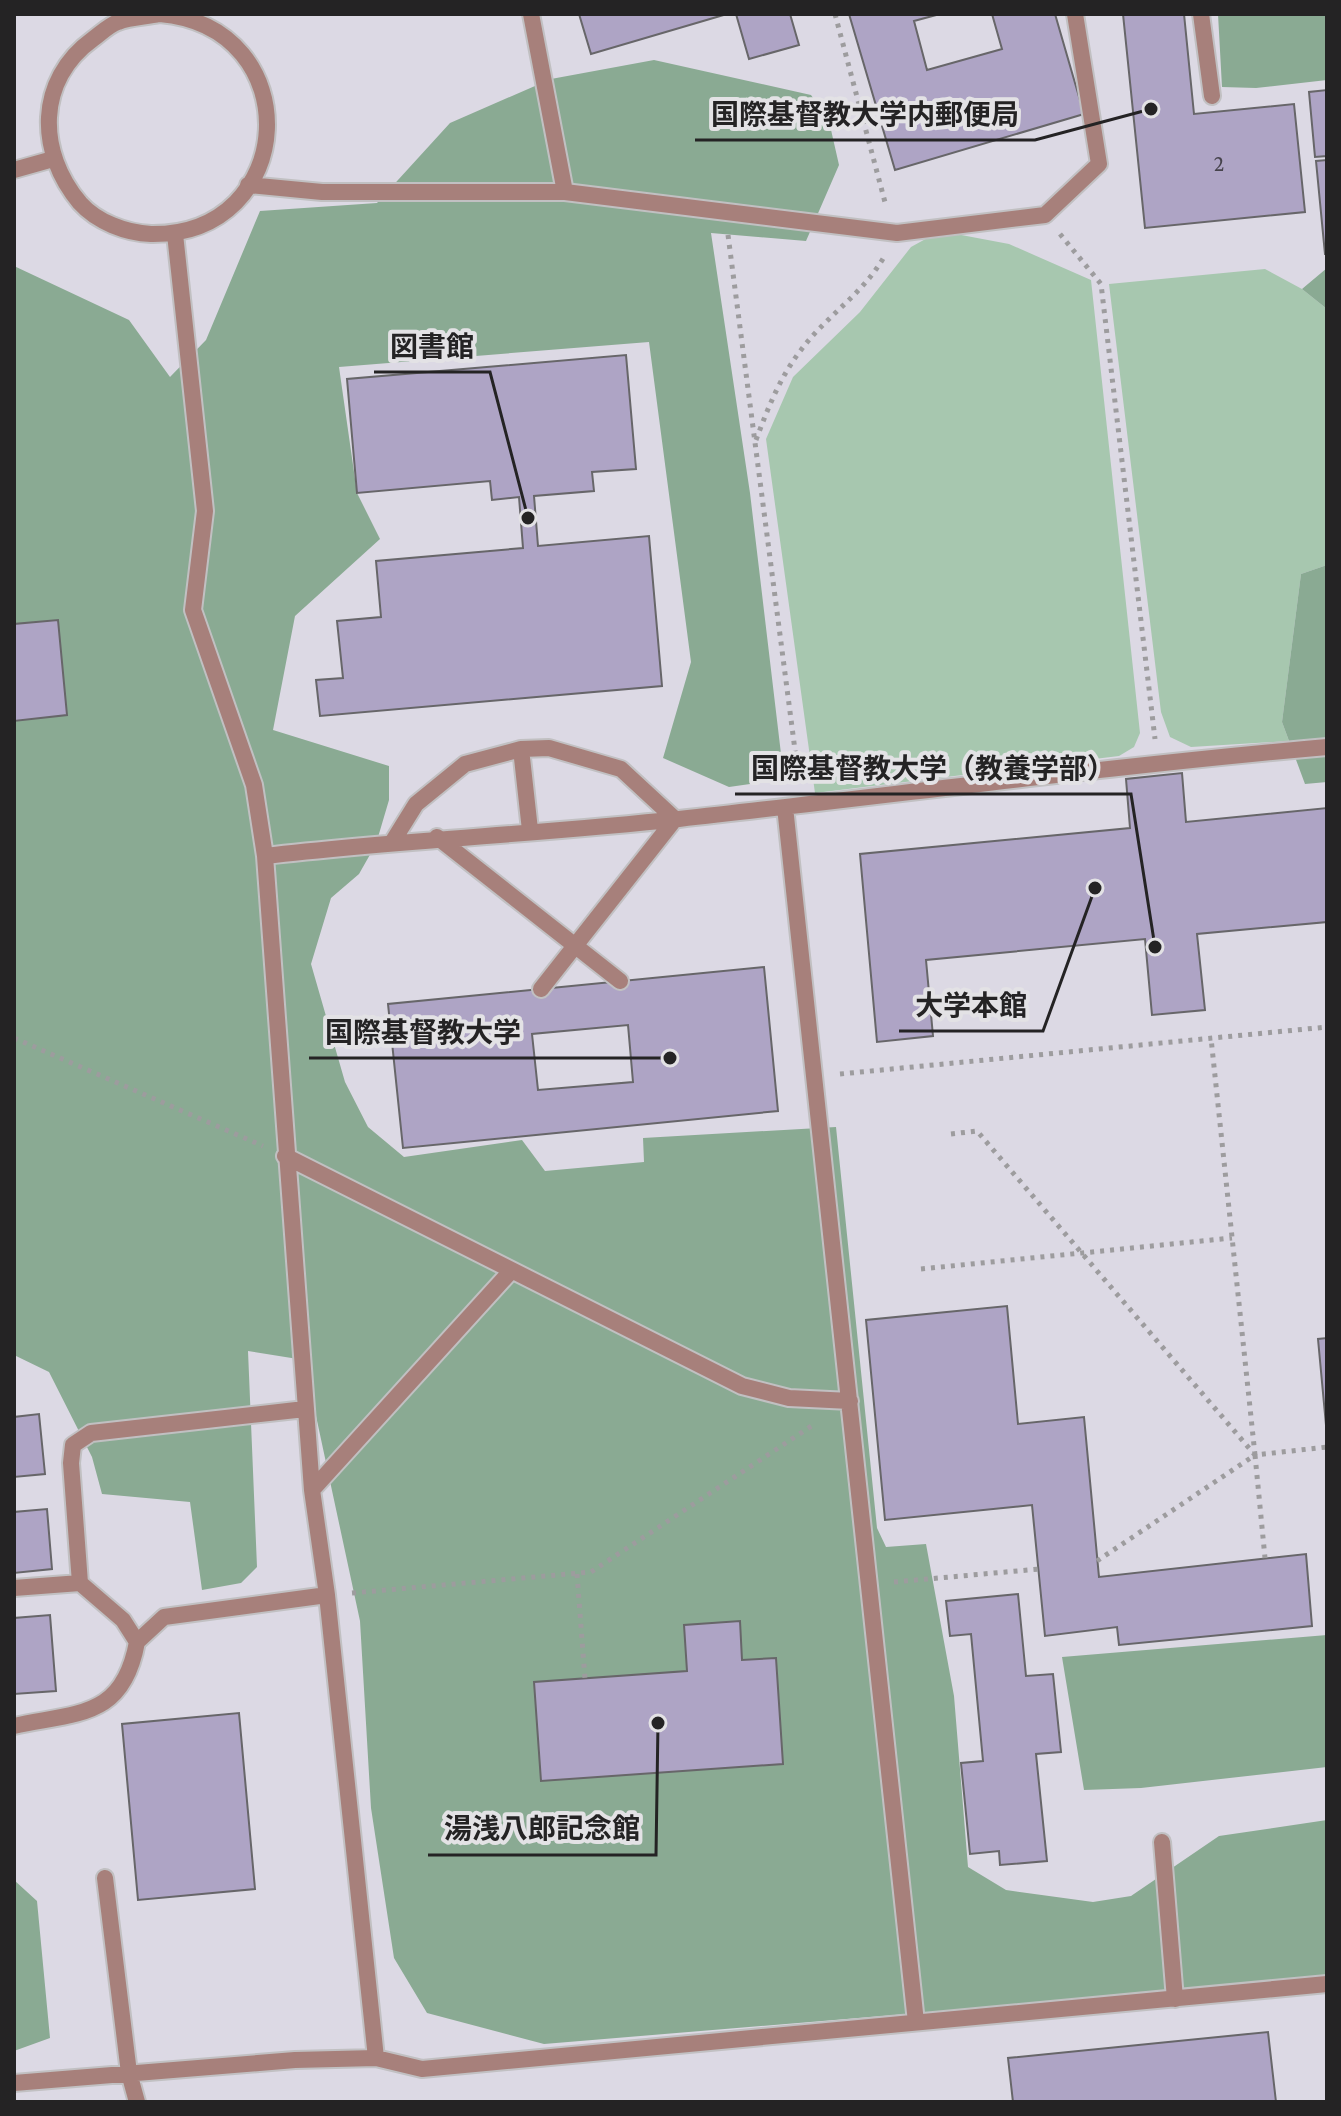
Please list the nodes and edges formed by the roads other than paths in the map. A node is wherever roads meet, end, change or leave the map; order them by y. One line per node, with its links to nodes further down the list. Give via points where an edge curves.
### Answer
1 (160, 14): 5 (lane); 7 (lane, via 116,22 74,53 54,87 47,122)
2 (531, 14): 10 (lane)
3 (1075, 14): 10 (lane, via 1099,164 1045,215 895,233)
4 (1201, 14): 6 (lane)
5 (179, 15): 9 (lane, via 233,43 257,74 269,112 268,142 258,173)
6 (1212, 96)
7 (53, 159): 8 (lane); 11 (lane, via 64,184 108,224 137,234)
8 (14, 170)
9 (248, 185): 10 (lane, via 322,192); 11 (lane, via 228,211)
10 (565, 192)
11 (175, 234): 19 (lane, via 205,511 193,610 254,785)
12 (1327, 747): 14 (lane)
13 (521, 749): 15 (lane, via 549,748 621,769); 16 (lane); 18 (lane, via 465,764 416,804)
14 (793, 806): 15 (lane); 25 (lane)
15 (675, 819): 16 (lane); 20 (lane)
16 (530, 830): 17 (lane)
17 (437, 837): 18 (lane); 20 (lane)
18 (393, 841): 19 (lane)
19 (265, 856): 23 (lane)
20 (574, 946): 21 (lane); 22 (lane)
21 (620, 981)
22 (541, 989)
23 (285, 1156): 24 (lane); 26 (lane)
24 (511, 1271): 25 (lane, via 742,1386 789,1398); 27 (lane)
25 (850, 1401): 37 (lane)
26 (305, 1409): 27 (lane); 28 (lane, via 91,1433 73,1445)
27 (312, 1490): 30 (lane)
28 (80, 1583): 29 (lane); 31 (lane, via 123,1620)
29 (14, 1588)
30 (327, 1595): 31 (lane, via 164,1617); 38 (lane)
31 (137, 1642): 32 (lane, via 131,1671 116,1695 93,1709)
32 (14, 1726)
33 (1162, 1842): 36 (lane)
34 (105, 1878): 39 (lane)
35 (1327, 1984): 36 (lane)
36 (1175, 1999): 37 (lane)
37 (916, 2022): 38 (lane, via 422,2069)
38 (376, 2058): 39 (lane)
39 (129, 2073): 40 (lane); 41 (lane)
40 (14, 2083)
41 (137, 2102)

